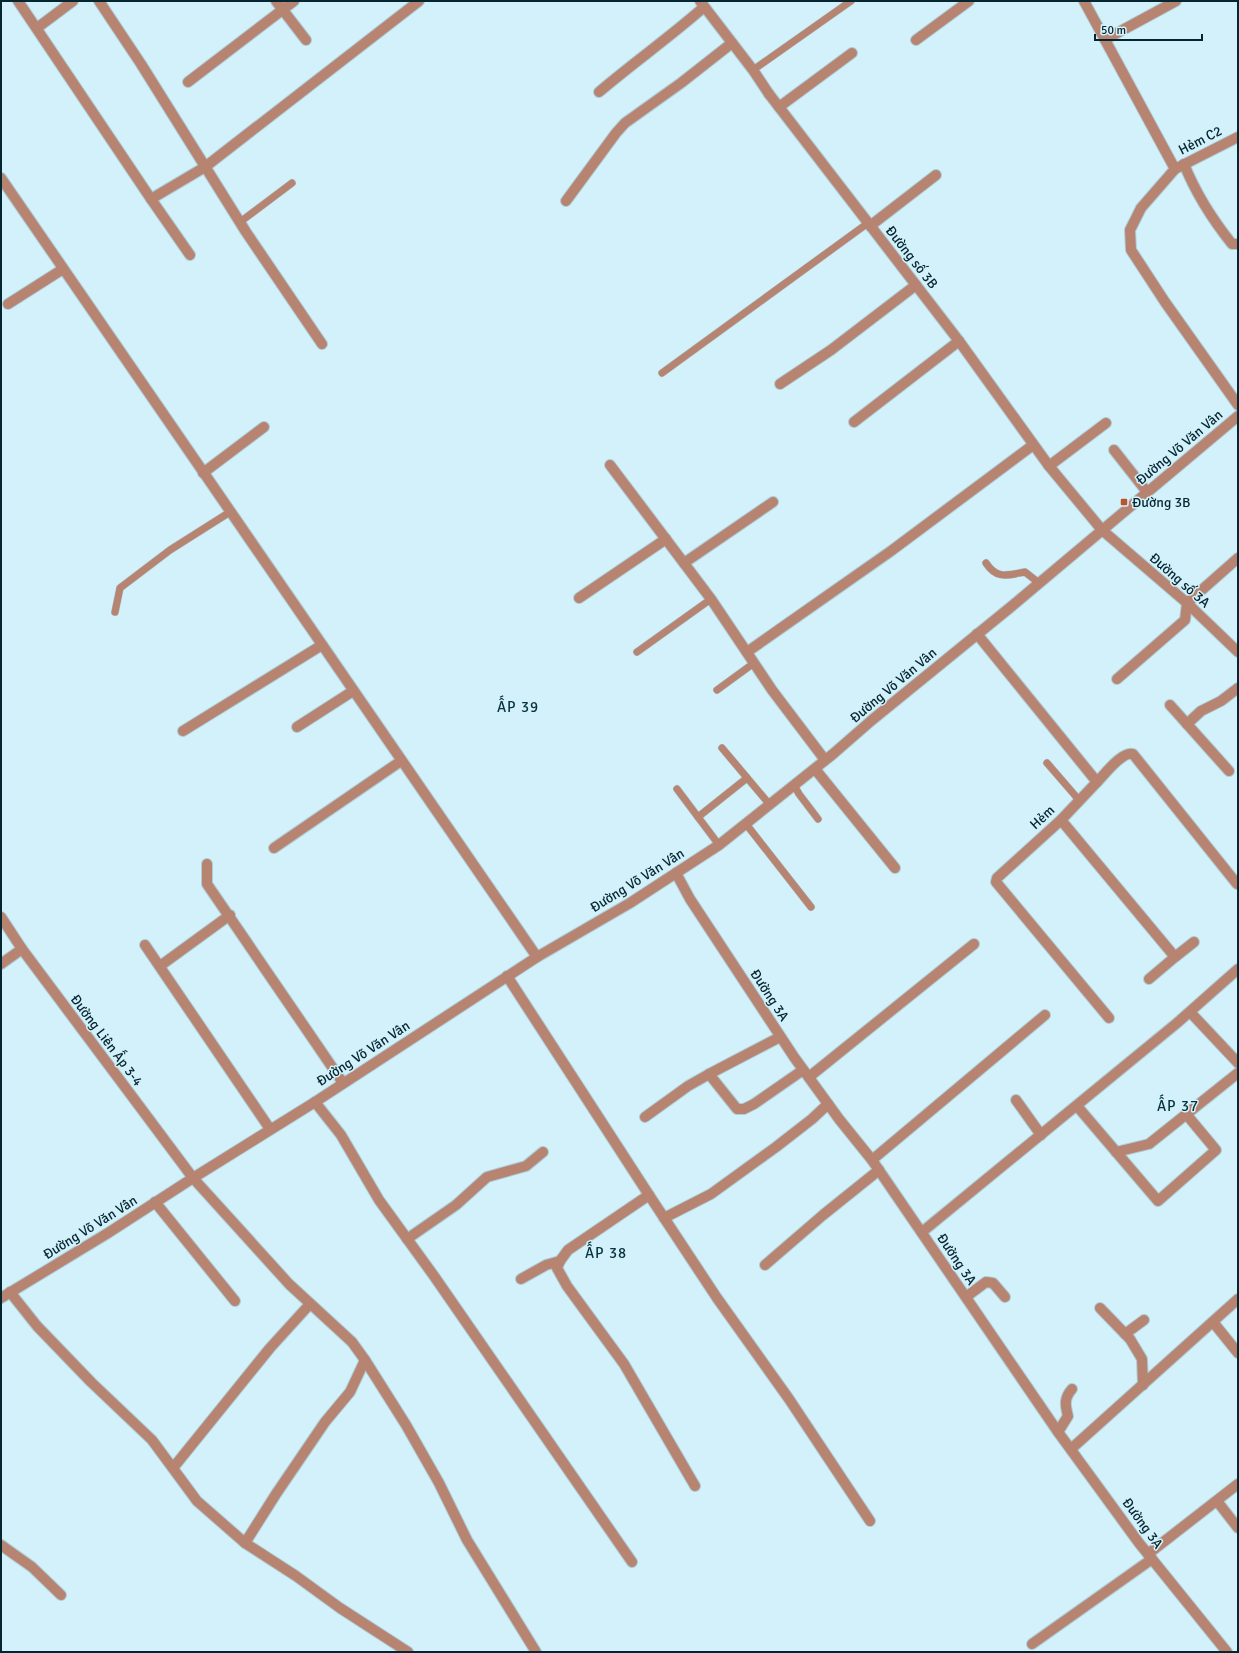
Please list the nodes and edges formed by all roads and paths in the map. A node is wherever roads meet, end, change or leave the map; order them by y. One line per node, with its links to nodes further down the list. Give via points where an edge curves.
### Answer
1 (18, 1): 13 (street)
2 (73, 1): 13 (street)
3 (99, 1): 25 (street)
4 (276, 1): 12 (street)
5 (294, 1): 12 (street)
6 (419, 1): 25 (street)
7 (851, 1): 19 (lane)
8 (969, 1): 16 (street)
9 (1084, 1): 14 (street)
10 (1176, 1): 14 (street)
11 (702, 4): 17 (street, Đường số 3B); 21 (street, via 673,34)
12 (283, 10): 15 (street); 20 (street)
13 (37, 28): 30 (street)
14 (1106, 39): 26 (street)
15 (306, 40)
16 (916, 40)
17 (732, 43): 19 (street, Đường số 3B); 31 (street, via 625,123)
18 (852, 53): 22 (street)
19 (753, 70): 22 (street, Đường số 3B)
20 (188, 82)
21 (599, 92)
22 (779, 107): 33 (street, Đường số 3B)
23 (1238, 136): 24 (street, Hẻm C2)
24 (1184, 164): 26 (street, Hẻm C2); 34 (street, via 1194,189 1215,223 1232,244)
25 (205, 167): 30 (street); 32 (street)
26 (1175, 169): 43 (street, Hẻm C2, via 1140,208 1130,230 1131,250)
27 (936, 175): 33 (street)
28 (1, 178): 36 (street)
29 (292, 183): 32 (lane)
30 (150, 199): 35 (street)
31 (566, 201)
32 (240, 222): 40 (street)
33 (869, 225): 37 (street, Đường số 3B); 41 (lane)
34 (1238, 244)
35 (190, 255)
36 (63, 269): 38 (street); 52 (street)
37 (916, 285): 39 (street, Đường số 3B); 42 (street, via 831,350)
38 (8, 304)
39 (959, 341): 45 (street); 48 (street, Đường số 3B)
40 (322, 344)
41 (662, 373)
42 (780, 384)
43 (1238, 405)
44 (1238, 416): 53 (street, Đường Võ Văn Vân)
45 (854, 422)
46 (1106, 423): 51 (street)
47 (264, 427): 52 (street)
48 (1033, 445): 51 (street, Đường số 3B); 69 (street, via 891,551)
49 (1114, 450): 53 (street)
50 (610, 465): 57 (street)
51 (1049, 466): 56 (street, Đường số 3B)
52 (203, 473): 55 (street)
53 (1147, 492): 56 (street, Đường Võ Văn Vân)
54 (773, 502): 59 (street)
55 (230, 512): 65 (lane, via 170,550 120,588); 67 (street)
56 (1102, 530): 61 (street, Đường Võ Văn Vân); 64 (street, Đường số 3A)
57 (666, 539): 59 (street); 62 (street)
58 (1238, 558): 64 (street)
59 (684, 563): 63 (street)
60 (986, 563): 61 (lane, via 991,571 1004,576 1025,572)
61 (1039, 583): 66 (street, Đường Võ Văn Vân)
62 (579, 598)
63 (711, 599): 68 (lane); 69 (street)
64 (1187, 604): 70 (street, Đường số 3A); 72 (street, via 1185,620)
65 (115, 612)
66 (977, 634): 82 (street, Đường Võ Văn Vân); 87 (street)
67 (322, 645): 75 (street); 79 (street)
68 (637, 652)
69 (747, 652): 71 (street)
70 (1238, 652)
71 (754, 663): 74 (lane); 82 (street)
72 (1117, 678)
73 (1238, 688): 77 (street, via 1222,701 1201,711)
74 (717, 690)
75 (353, 691): 78 (street); 81 (street)
76 (1170, 705): 77 (street)
77 (1187, 724): 85 (street)
78 (297, 727)
79 (183, 731)
80 (722, 748): 86 (lane)
81 (401, 760): 97 (street); 109 (street)
82 (826, 760): 84 (street, Đường Võ Văn Vân)
83 (1047, 763): 90 (lane)
84 (815, 769): 88 (street, Đường Võ Văn Vân); 99 (street)
85 (1229, 771)
86 (747, 778): 91 (lane); 92 (lane)
87 (1097, 782): 90 (street, Hẻm); 101 (street, Hẻm, via 1123,755 1133,754)
88 (794, 785): 91 (street, Đường Võ Văn Vân); 93 (lane)
89 (677, 789): 92 (lane)
90 (1079, 800): 94 (street, Hẻm)
91 (770, 805): 95 (street, Đường Võ Văn Vân)
92 (698, 817): 96 (lane)
93 (818, 819)
94 (1061, 820): 110 (street); 118 (street, Hẻm, via 996,878 996,882)
95 (746, 824): 96 (street, Đường Võ Văn Vân); 102 (lane)
96 (719, 845): 100 (street, Đường Võ Văn Vân)
97 (274, 848)
98 (207, 864): 103 (street, via 207,884)
99 (895, 868)
100 (676, 873): 109 (street, Đường Võ Văn Vân); 119 (street, Đường 3A, via 690,899)
101 (1237, 884)
102 (811, 907)
103 (230, 916): 112 (street); 124 (street)
104 (1, 917): 108 (street, Đường Liên Ấp 3-4)
105 (1194, 942): 110 (street)
106 (974, 944): 123 (street)
107 (145, 945): 112 (street)
108 (22, 949): 111 (street); 137 (street, Đường Liên Ấp 3-4)
109 (537, 957): 114 (street, Đường Võ Văn Vân)
110 (1174, 957): 115 (street)
111 (1, 964)
112 (160, 966): 131 (street)
113 (1238, 969): 116 (street)
114 (507, 976): 124 (street, Đường Võ Văn Vân); 138 (street)
115 (1149, 979)
116 (1190, 1012): 120 (street); 128 (street)
117 (1045, 1015): 135 (street)
118 (1108, 1018)
119 (780, 1037): 122 (street); 123 (street, Đường 3A)
120 (1238, 1063)
121 (1238, 1073): 129 (street)
122 (709, 1074): 123 (street, via 737,1109 742,1110); 130 (street)
123 (806, 1074): 127 (street, Đường 3A)
124 (343, 1083): 126 (street, Đường Võ Văn Vân)
125 (1016, 1100): 132 (street)
126 (315, 1102): 131 (street, Đường Võ Văn Vân); 142 (street, via 341,1135 379,1200)
127 (828, 1104): 135 (street, Đường 3A); 140 (street, via 794,1133 711,1194)
128 (1077, 1106): 132 (street); 134 (street)
129 (1186, 1114): 134 (street, via 1148,1144); 134 (street, via 1216,1150 1158,1201)
130 (645, 1117)
131 (270, 1129): 137 (street, Đường Võ Văn Vân)
132 (1041, 1135): 141 (street)
133 (544, 1152): 142 (street, via 526,1166 487,1177 456,1205)
134 (1116, 1152)
135 (872, 1160): 136 (street, Đường 3A)
136 (879, 1170): 141 (street, Đường 3A); 144 (street)
137 (193, 1178): 139 (street, Đường Võ Văn Vân); 152 (street, Đường Liên Ấp 3-4)
138 (649, 1195): 140 (street); 143 (street, via 568,1250)
139 (155, 1202): 146 (street, Đường Võ Văn Vân); 151 (street)
140 (664, 1218): 167 (street)
141 (922, 1232): 147 (street, Đường 3A)
142 (407, 1239): 172 (street)
143 (560, 1261): 145 (street); 165 (street, via 558,1268 566,1286 624,1364)
144 (765, 1265)
145 (521, 1280)
146 (10, 1292): 149 (street, Đường Võ Văn Vân); 163 (street, via 37,1326 152,1440)
147 (966, 1297): 148 (street, via 986,1282 993,1283); 161 (street, Đường 3A)
148 (1005, 1297)
149 (1, 1298)
150 (1238, 1299): 155 (street)
151 (235, 1301)
152 (310, 1304): 158 (street, Đường Liên Ấp 3-4, via 352,1342); 163 (street, via 270,1348)
153 (1100, 1308): 156 (street)
154 (1144, 1320): 156 (street)
155 (1213, 1322): 157 (street); 159 (street)
156 (1125, 1334): 159 (street, via 1142,1360)
157 (1238, 1353)
158 (365, 1360): 169 (street, via 350,1392 325,1422); 176 (street, Đường Liên Ấp 3-4, via 439,1483 467,1540)
159 (1143, 1385): 162 (street)
160 (1072, 1389): 161 (street, via 1064,1404 1068,1416)
161 (1058, 1432): 162 (street, Đường 3A)
162 (1071, 1449): 171 (street, Đường 3A)
163 (173, 1468): 169 (street, via 196,1501)
164 (1238, 1484): 166 (street)
165 (695, 1486)
166 (1217, 1501): 168 (street); 171 (street)
167 (870, 1521)
168 (1238, 1528)
169 (245, 1543): 175 (street)
170 (1, 1545): 173 (street, via 32,1567)
171 (1150, 1556): 174 (street); 177 (street, Đường 3A)
172 (632, 1562)
173 (61, 1595)
174 (1032, 1644)
175 (408, 1652)
176 (536, 1652)
177 (1227, 1652)

